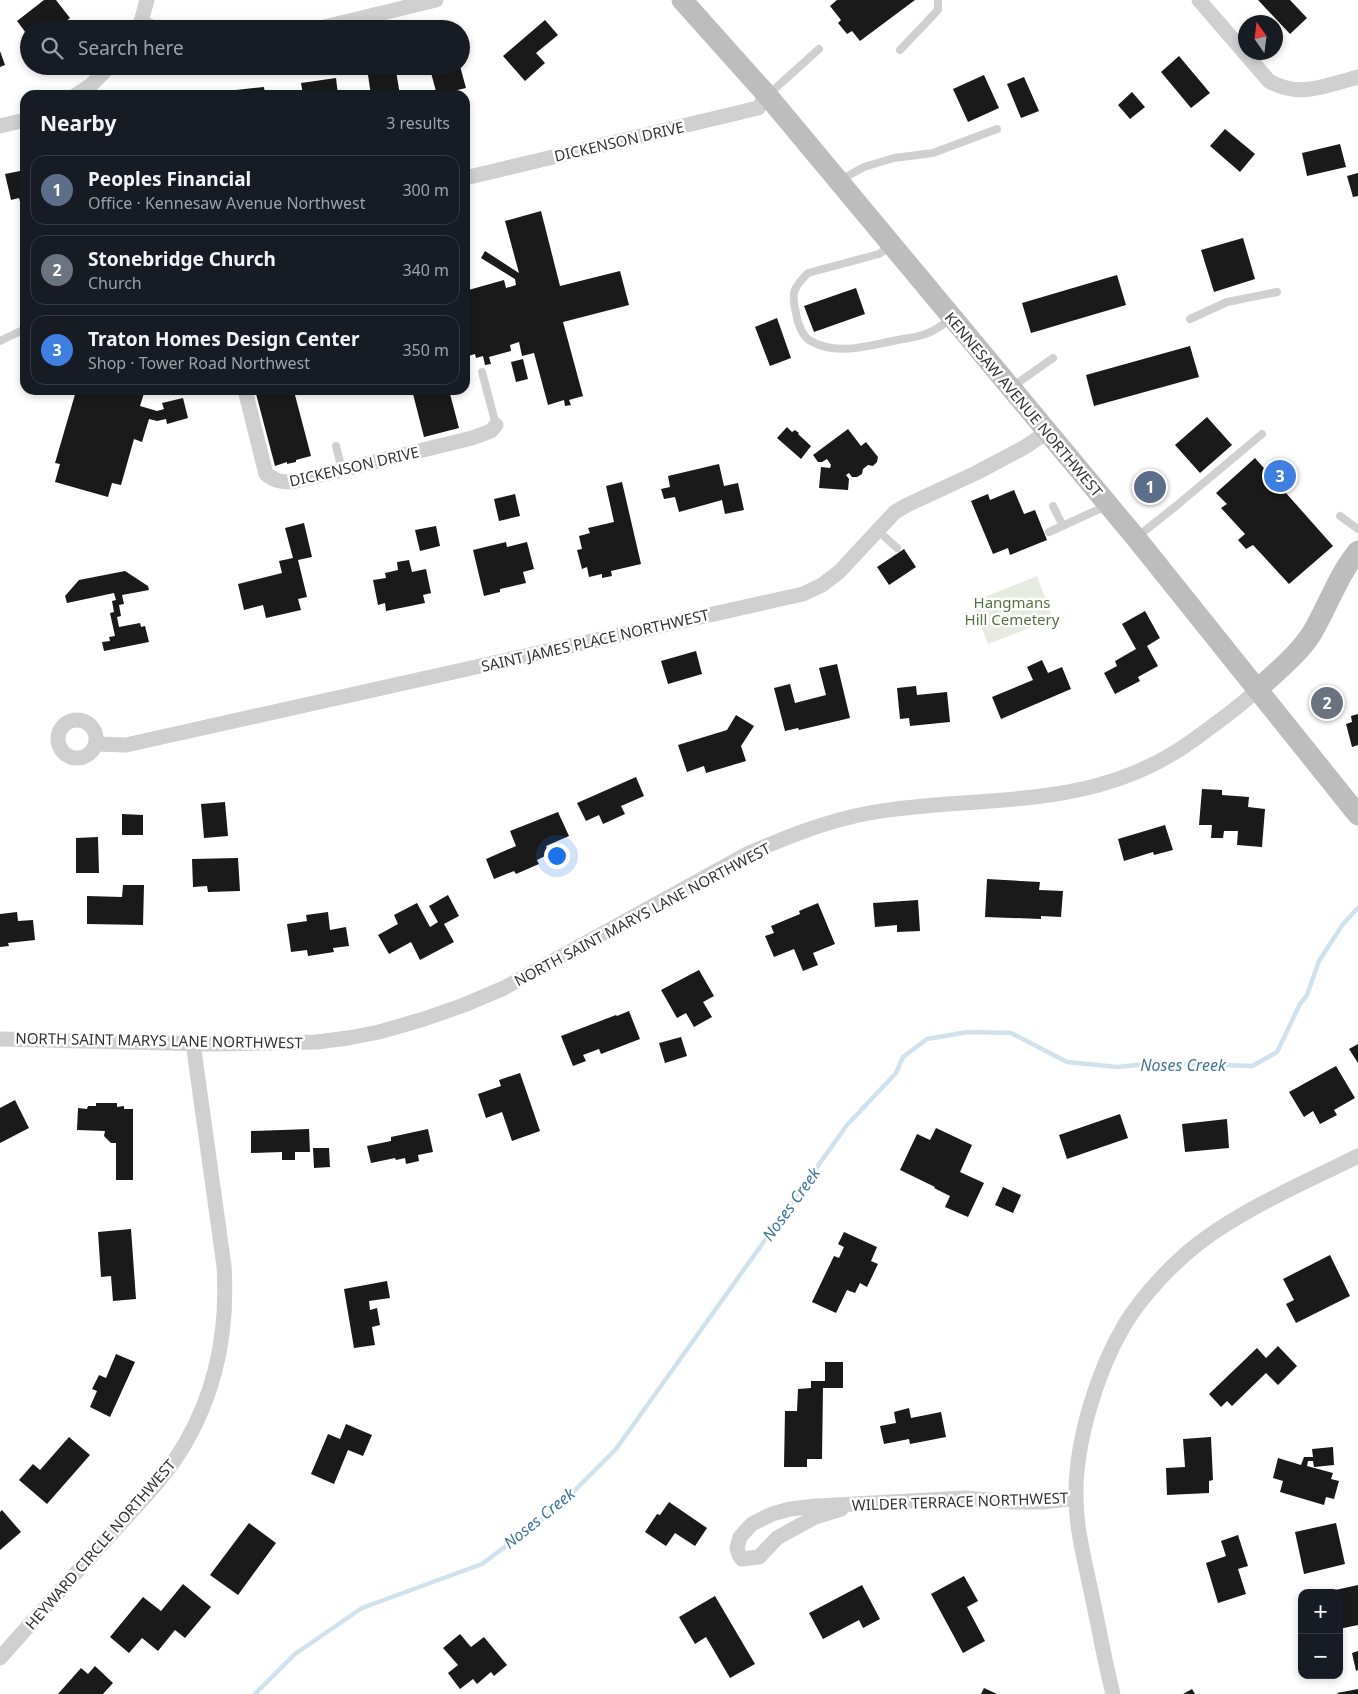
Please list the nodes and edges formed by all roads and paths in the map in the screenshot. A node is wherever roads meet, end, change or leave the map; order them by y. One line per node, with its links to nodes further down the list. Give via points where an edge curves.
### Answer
1 (147, 0): 6 (street)
2 (436, 0): 7 (street)
3 (682, 0): 13 (street, KENNESAW AVENUE NORTHWEST)
4 (938, 0): 9 (lane, via 938,10)
5 (1198, 0): 11 (street, via 1269,81 1280,88 1295,91 1319,88)
6 (141, 20)
7 (353, 20)
8 (819, 49): 13 (lane)
9 (900, 50)
10 (101, 75): 12 (street)
11 (1358, 77)
12 (84, 90)
13 (767, 95): 17 (street, DICKENSON DRIVE, via 758,108); 18 (street, KENNESAW AVENUE NORTHWEST)
14 (20, 121): 15 (street)
15 (0, 126)
16 (998, 129): 18 (lane, via 933,153 894,158 864,167)
17 (470, 177)
18 (839, 181): 19 (street, KENNESAW AVENUE NORTHWEST)
19 (892, 246): 21 (street, KENNESAW AVENUE NORTHWEST); 21 (lane, via 879,254 808,274 800,281 792,295 796,317 807,339 831,348 859,347 927,334)
20 (1277, 292): 22 (lane, via 1227,302)
21 (952, 318): 27 (street, KENNESAW AVENUE NORTHWEST)
22 (1190, 318)
23 (20, 331): 24 (lane)
24 (0, 340)
25 (1053, 358): 27 (lane)
26 (482, 372): 29 (lane)
27 (1010, 388): 30 (street, KENNESAW AVENUE NORTHWEST)
28 (246, 395): 33 (street, DICKENSON DRIVE, via 266,474 272,479 292,482)
29 (496, 425): 33 (street, DICKENSON DRIVE, via 482,436)
30 (1047, 432): 34 (street, KENNESAW AVENUE NORTHWEST); 39 (street, SAINT JAMES PLACE NORTHWEST, via 1024,448 907,505 895,512)
31 (1262, 434): 41 (lane)
32 (336, 446): 33 (lane)
33 (342, 470)
34 (1108, 505): 37 (lane); 41 (street, KENNESAW AVENUE NORTHWEST)
35 (1053, 506): 37 (lane)
36 (1340, 516): 38 (lane)
37 (1063, 526): 40 (lane)
38 (1358, 528)
39 (878, 530): 42 (lane); 45 (street, SAINT JAMES PLACE NORTHWEST, via 839,572 803,594 126,745)
40 (1049, 532)
41 (1136, 538): 44 (street, KENNESAW AVENUE NORTHWEST)
42 (897, 548)
43 (1358, 551): 44 (street, via 1304,644)
44 (1258, 689): 46 (street, KENNESAW AVENUE NORTHWEST); 48 (street, NORTH SAINT MARYS LANE NORTHWEST, via 1177,751 1111,781 1049,795 868,813 779,840 504,988 424,1019 379,1032 317,1042)
45 (96, 744)
46 (1358, 815)
47 (0, 1039): 48 (street, NORTH SAINT MARYS LANE NORTHWEST)
48 (193, 1043): 52 (street, HEYWARD CIRCLE NORTHWEST, via 224,1266 222,1339 214,1378 186,1442 163,1475)
49 (1358, 1156): 50 (street, via 1231,1221 1198,1244 1165,1274 1143,1300 1125,1324 1100,1379 1082,1437)
50 (1076, 1498): 51 (street, WILDER TERRACE NORTHWEST, via 1043,1502 965,1498); 53 (street, via 1078,1528)
51 (844, 1505): 51 (street, WILDER TERRACE NORTHWEST, via 790,1509 772,1514 752,1524 740,1537 736,1548 739,1555 742,1559 759,1556 778,1538)
52 (0, 1658)
53 (1113, 1694)

